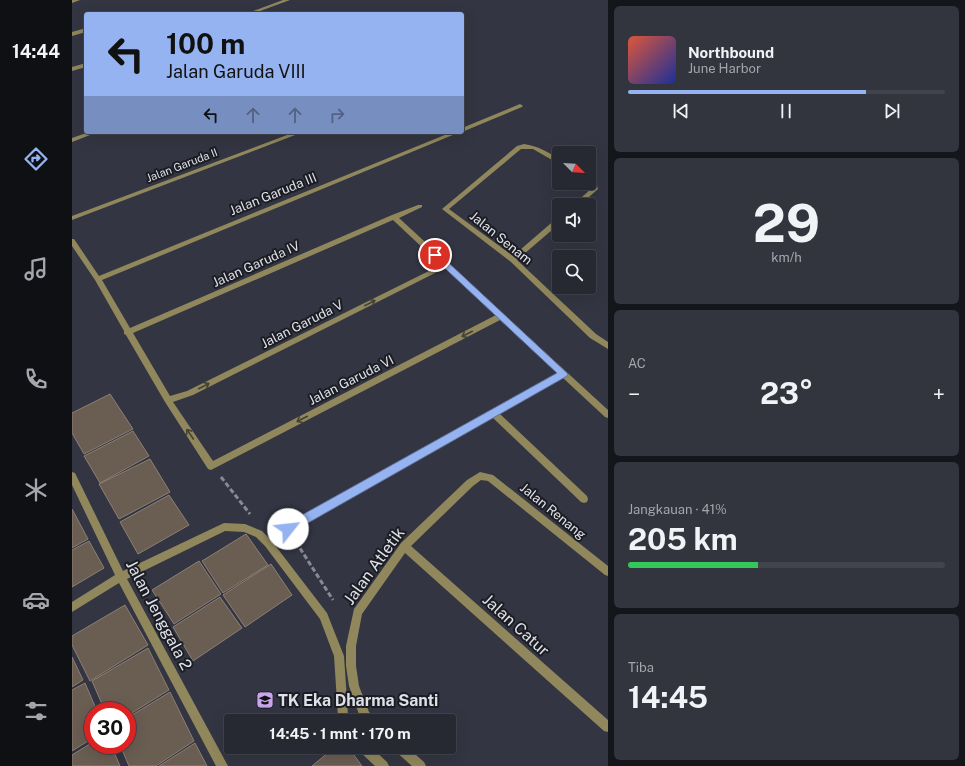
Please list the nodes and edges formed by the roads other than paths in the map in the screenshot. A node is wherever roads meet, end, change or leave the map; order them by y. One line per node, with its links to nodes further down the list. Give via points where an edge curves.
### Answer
1 (78, 0): 3 (street)
2 (288, 0): 4 (street)
3 (72, 2)
4 (253, 12)
5 (84, 31): 6 (street)
6 (72, 34)
7 (84, 66): 8 (street)
8 (72, 69)
9 (520, 106): 10 (street)
10 (464, 129)
11 (89, 134): 14 (street)
12 (295, 134): 20 (street, Jalan Garuda II)
13 (452, 134): 25 (street, Jalan Garuda III)
14 (72, 140)
15 (552, 158): 23 (street, Jalan Senam, via 524,145 513,150 445,209)
16 (594, 190): 17 (street)
17 (584, 198)
18 (420, 206): 19 (street, Jalan Garuda IV)
19 (394, 217): 24 (street); 27 (street, Jalan Garuda IV)
20 (72, 218)
21 (552, 226): 23 (street)
22 (72, 241): 25 (street)
23 (512, 260): 28 (street, Jalan Senam, via 593,336)
24 (446, 265): 26 (street); 30 (street, Jalan Garuda V, one-way to 24, via 190,393)
25 (98, 279): 27 (street)
26 (501, 316): 29 (street); 30 (street, Jalan Garuda VI, one-way to 30, via 211,466)
27 (127, 332): 30 (street)
28 (608, 346)
29 (564, 374): 31 (street); 32 (street)
30 (168, 400)
31 (494, 413): 35 (street); 36 (street, via 288,529)
32 (608, 415)
33 (72, 476): 39 (street, Jalan Jenggala 2)
34 (480, 476): 37 (street, Jalan Atletik); 38 (street, Jalan Renang, via 490,478)
35 (584, 499)
36 (276, 533)
37 (404, 546): 42 (street, Jalan Atletik, via 356,612 351,666 354,686); 43 (street, Jalan Catur)
38 (608, 572)
39 (121, 577): 40 (street); 41 (street, via 224,527 245,528 259,534 324,616 339,656); 46 (street, Jalan Jenggala 2)
40 (72, 607)
41 (343, 714)
42 (364, 714)
43 (608, 727)
44 (370, 754): 47 (street)
45 (407, 754): 48 (street)
46 (222, 766)
47 (383, 766)
48 (420, 766)

